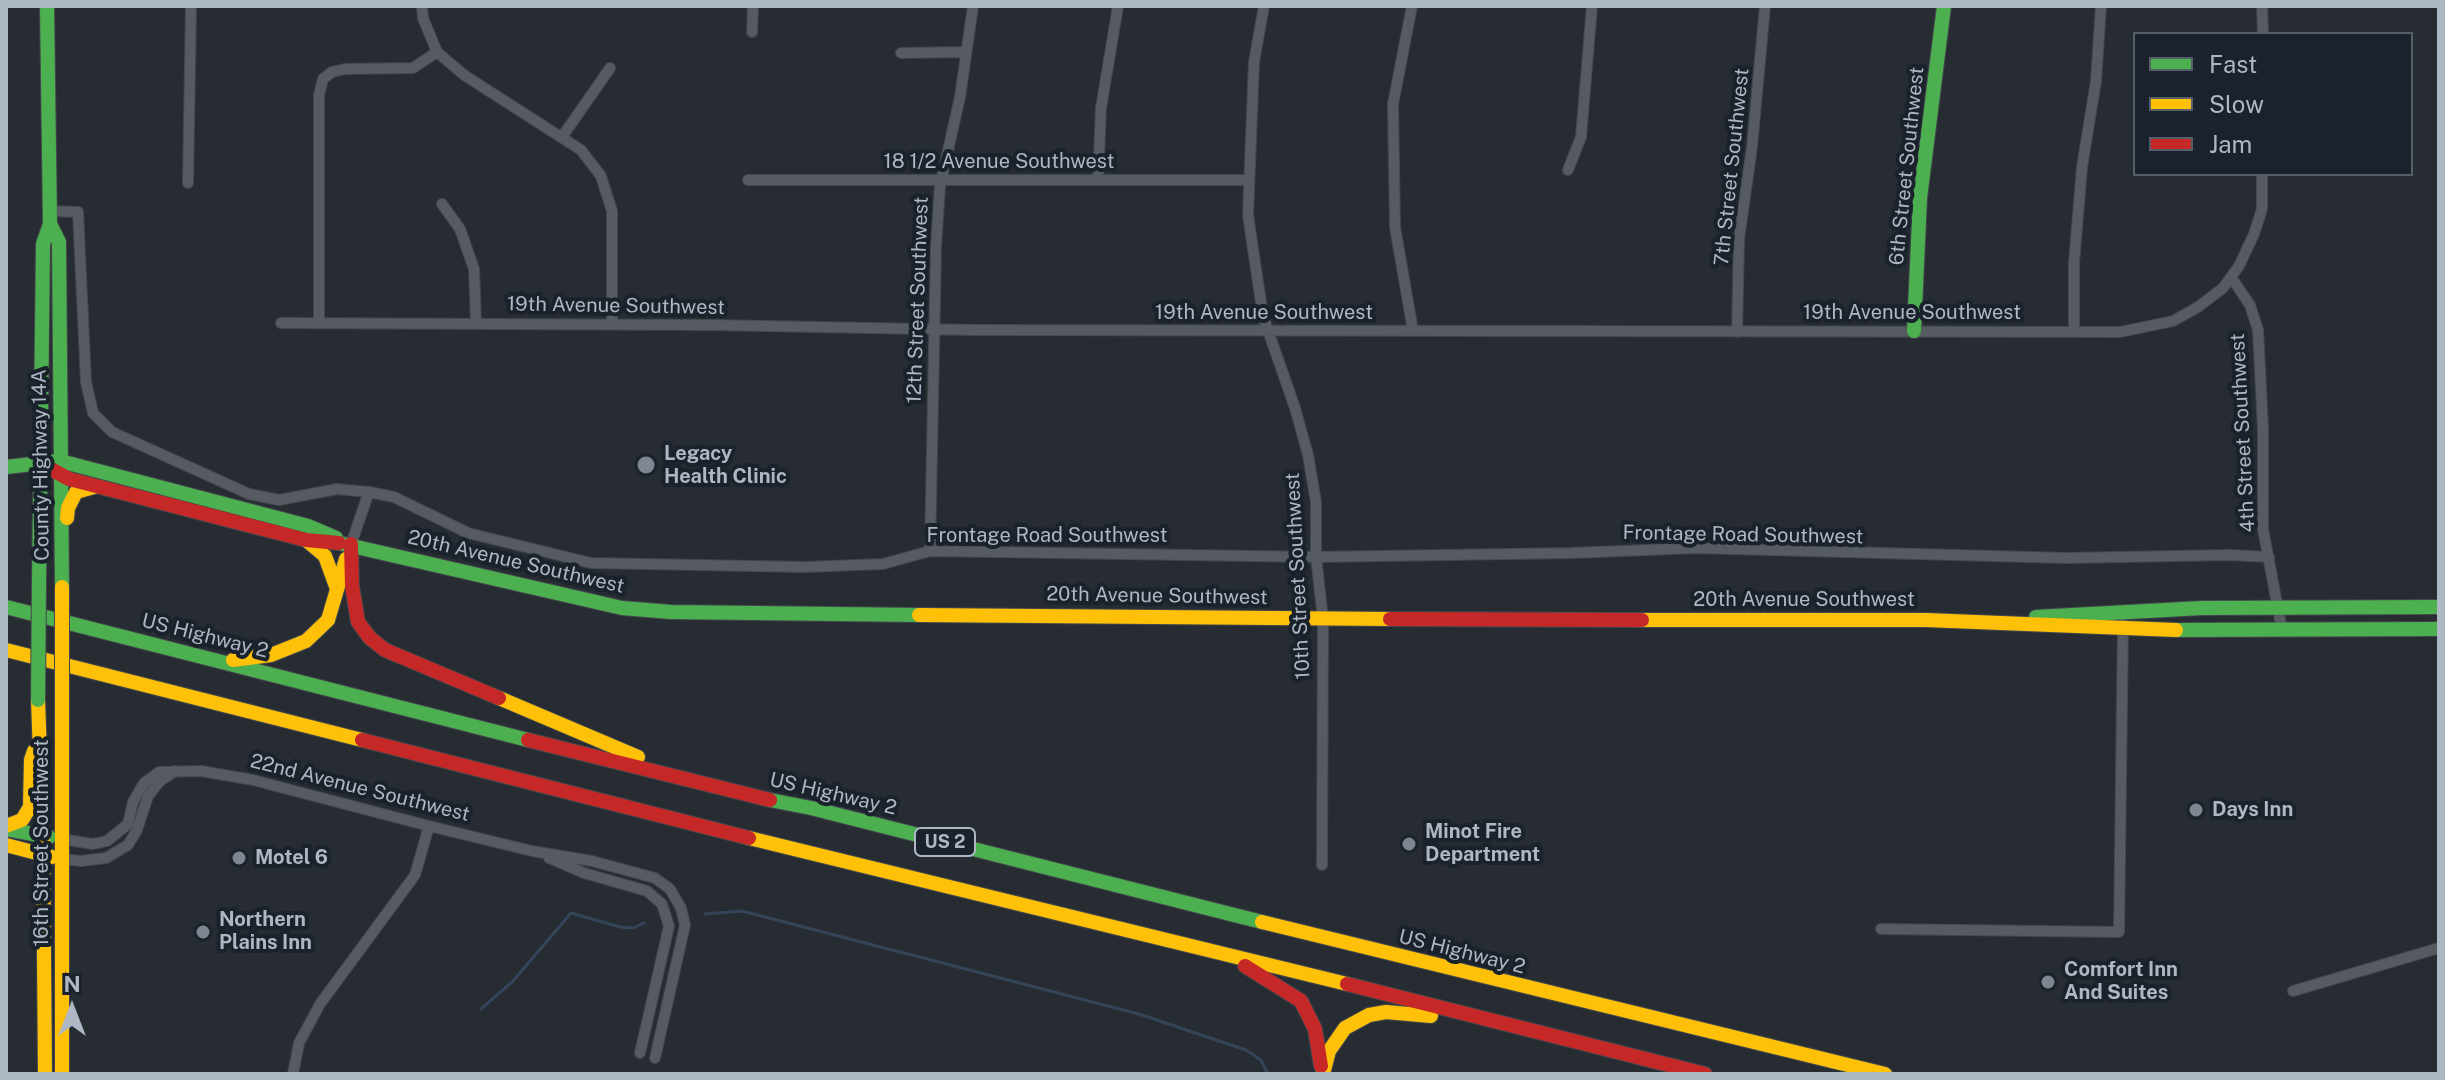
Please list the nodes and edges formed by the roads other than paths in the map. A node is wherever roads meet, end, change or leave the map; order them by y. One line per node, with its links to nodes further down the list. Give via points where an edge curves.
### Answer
1 (47, 6): 29 (main road, County Highway 14A)
2 (191, 6): 27 (street)
3 (422, 6): 16 (street)
4 (753, 6): 14 (street)
5 (973, 6): 17 (street, 12th Street Southwest)
6 (1118, 6): 25 (street, via 1101,108)
7 (1264, 6): 26 (street, 10th Street Southwest, via 1254,62)
8 (1412, 6): 38 (street, via 1393,104 1395,227)
9 (1592, 6): 21 (street, via 1581,137)
10 (1765, 6): 40 (street, 7th Street Southwest, via 1739,239)
11 (1944, 6): 39 (main road, 6th Street Southwest, via 1920,198)
12 (2101, 6): 36 (street, via 2074,263)
13 (2262, 6): 15 (street)
14 (752, 32)
15 (2263, 32)
16 (437, 52): 20 (street); 31 (street, via 413,68 345,69 323,79)
17 (966, 52): 18 (street); 24 (street, 12th Street Southwest)
18 (901, 53)
19 (610, 68): 20 (street)
20 (562, 137): 34 (street, via 581,150 601,176 612,211)
21 (1568, 170)
22 (2262, 176): 30 (street, via 2262,209)
23 (748, 180): 24 (street, 18 1/2 Avenue Southwest)
24 (942, 180): 25 (street, 18 1/2 Avenue Southwest); 35 (street, 12th Street Southwest)
25 (1098, 180): 26 (street, 18 1/2 Avenue Southwest)
26 (1249, 180): 37 (street, 10th Street Southwest, via 1248,215)
27 (188, 183)
28 (442, 204): 33 (street, via 460,229 474,269)
29 (49, 218): 41 (main road, County Highway 14A, via 43,244); 43 (main road, County Highway 14A, via 59,242); 45 (street, Frontage Road Southwest, via 78,212 86,382 93,413 112,432 249,494 279,500 337,489)
30 (2231, 277): 36 (street, 19th Avenue Southwest, via 2173,321 2120,332); 51 (street, 4th Street Southwest, via 2250,305 2258,330 2263,529)
31 (319, 321): 32 (street, 19th Avenue Southwest); 33 (street, 19th Avenue Southwest)
32 (281, 323)
33 (476, 323): 34 (street, 19th Avenue Southwest)
34 (612, 324): 35 (street, 19th Avenue Southwest)
35 (934, 330): 37 (street, 19th Avenue Southwest); 48 (street, 12th Street Southwest)
36 (2074, 330): 39 (street, 19th Avenue Southwest)
37 (1267, 331): 38 (street, 19th Avenue Southwest); 50 (street, 10th Street Southwest, via 1308,455 1316,502)
38 (1413, 331): 40 (street, 19th Avenue Southwest)
39 (1914, 331): 40 (street, 19th Avenue Southwest)
40 (1737, 332)
41 (40, 463): 42 (main road); 43 (main road, 20th Avenue Southwest); 66 (main road, County Highway 14A, bridge)
42 (6, 467)
43 (60, 467): 44 (main road, 20th Avenue Southwest, via 69,479); 47 (main road, 20th Avenue Southwest, via 308,526); 49 (main road, County Highway 14A)
44 (104, 486): 46 (main road, 20th Avenue Southwest); 49 (main road, via 73,496)
45 (369, 492): 47 (street); 48 (street, Frontage Road Southwest, via 394,497 468,533 591,563 868,565)
46 (306, 540): 47 (main road, 20th Avenue Southwest); 52 (main road, via 325,556)
47 (351, 544): 52 (main road); 57 (main road, 20th Avenue Southwest, via 622,608 671,612); 70 (main road, via 358,622 385,650 623,752)
48 (930, 551): 50 (street, Frontage Road Southwest)
49 (62, 554): 67 (main road, County Highway 14A, bridge)
50 (1316, 557): 51 (street, Frontage Road Southwest, via 1696,548 2066,558); 57 (street, 10th Street Southwest)
51 (2269, 557): 54 (street, 4th Street Southwest)
52 (337, 589): 64 (main road, via 328,620 306,641 271,655)
53 (6, 607): 64 (main road, US Highway 2 / US 2)
54 (2277, 607): 55 (main road, 20th Avenue Southwest); 56 (main road, 20th Avenue Southwest); 61 (street)
55 (2439, 607)
56 (2123, 610): 58 (main road, 20th Avenue Southwest); 59 (street)
57 (1323, 619): 58 (main road, 20th Avenue Southwest); 79 (street, 10th Street Southwest)
58 (1969, 621): 59 (main road, 20th Avenue Southwest)
59 (2123, 628): 61 (main road, 20th Avenue Southwest); 80 (street, via 2119,932)
60 (2439, 629): 61 (main road, 20th Avenue Southwest)
61 (2282, 630)
62 (6, 650): 65 (main road, US 2)
63 (6, 657): 65 (main road)
64 (222, 661): 70 (main road, US Highway 2 / US 2)
65 (55, 663): 82 (main road, US 2)
66 (38, 700): 68 (main road, 16th Street Southwest)
67 (62, 708): 74 (main road, 16th Street Southwest)
68 (40, 732): 72 (main road, via 31,760 30,807 22,820); 73 (main road, 16th Street Southwest)
69 (176, 770): 71 (street, 22nd Avenue Southwest, via 253,780); 74 (street, via 159,772 144,783 128,824 107,841); 78 (street, via 148,796 128,845 106,858)
70 (744, 795): 92 (main road, US Highway 2 / US 2)
71 (429, 826): 76 (street, 22nd Avenue Southwest); 89 (street, via 415,875 320,1004 299,1043)
72 (6, 827): 73 (main road)
73 (43, 836): 74 (main road); 77 (main road, 16th Street Southwest)
74 (61, 839): 78 (main road, 16th Street Southwest)
75 (6, 845): 77 (main road)
76 (532, 851): 85 (street, 22nd Avenue Southwest, via 647,891 662,904 669,926); 86 (street, 22nd Avenue Southwest, via 655,878 670,889 685,925)
77 (43, 856): 78 (main road); 87 (main road, 16th Street Southwest)
78 (62, 859): 88 (main road, 16th Street Southwest)
79 (1322, 865)
80 (1881, 929)
81 (2439, 948): 83 (street)
82 (1214, 951): 84 (main road, US 2); 90 (main road, via 1301,1001 1315,1029)
83 (2293, 991)
84 (1509, 1026): 90 (main road, via 1413,1014 1369,1015 1345,1028 1329,1051); 91 (main road, US 2)
85 (640, 1053)
86 (655, 1058)
87 (45, 1074)
88 (62, 1074)
89 (293, 1074)
90 (1322, 1074)
91 (1705, 1074)
92 (1885, 1074)

